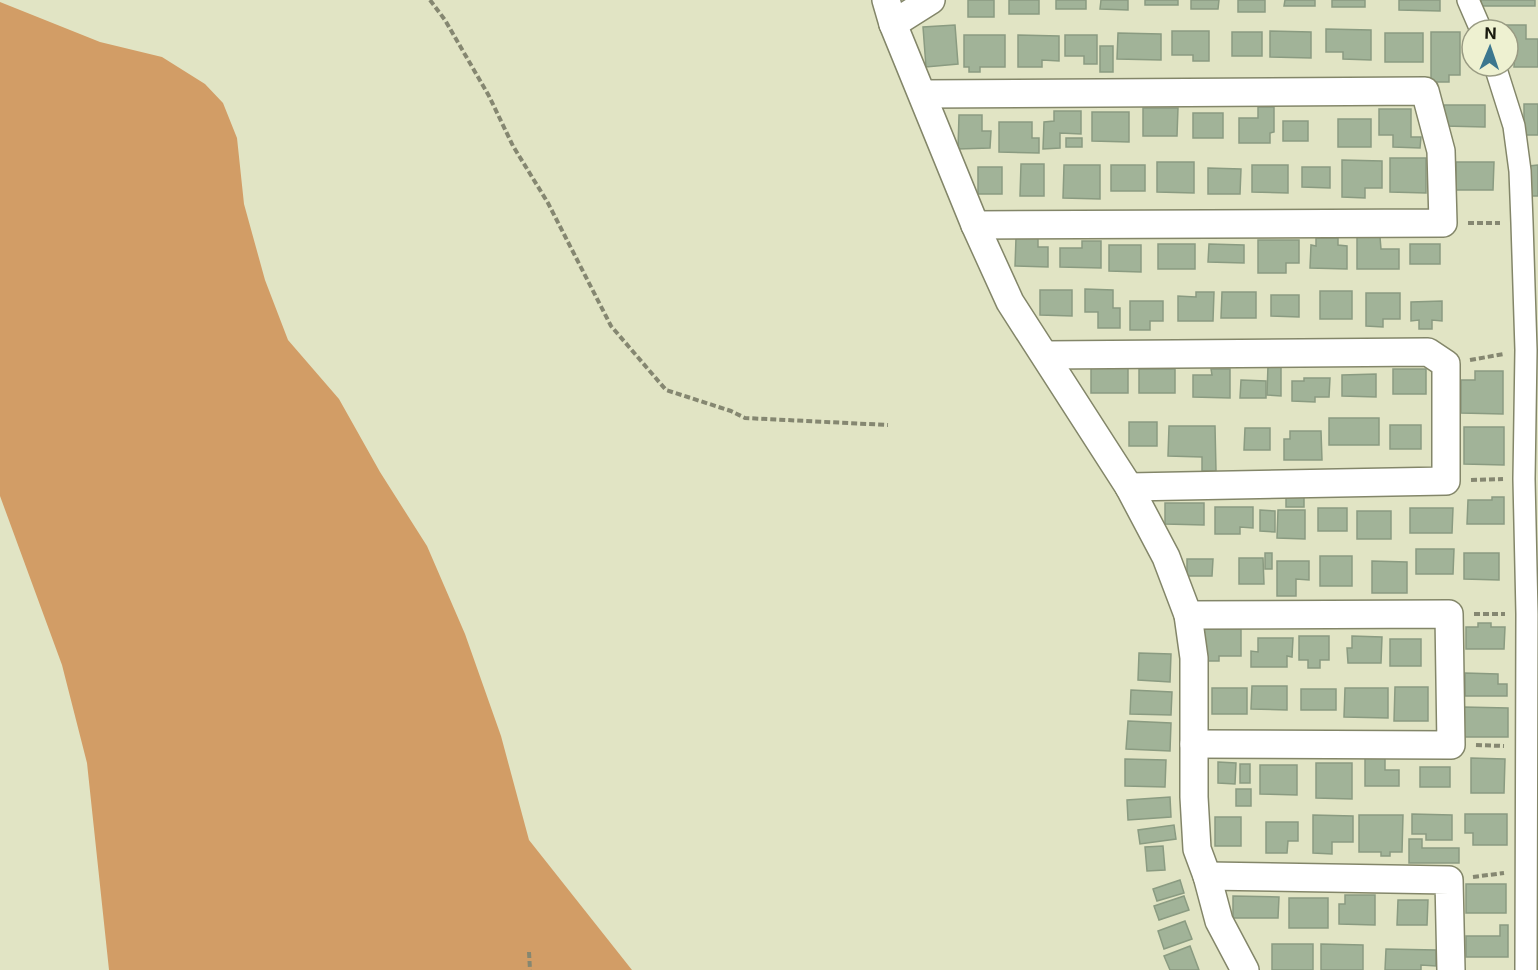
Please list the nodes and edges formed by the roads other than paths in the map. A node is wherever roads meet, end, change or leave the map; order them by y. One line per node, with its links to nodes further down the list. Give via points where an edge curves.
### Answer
1 (931, 0): 3 (street)
2 (1468, 0): 4 (street)
3 (889, 12): 6 (street)
4 (1476, 18)
5 (1499, 78): 15 (street, via 1514,126 1520,171 1526,350)
6 (923, 94): 7 (street); 7 (street, via 1425,91 1441,152 1443,223)
7 (975, 225): 8 (street, via 1010,302)
8 (1046, 355): 9 (street); 9 (street, via 1428,352 1446,364 1446,481)
9 (1129, 487): 10 (street, via 1166,557)
10 (1188, 615): 11 (street, via 1194,658); 11 (street, via 1449,614 1451,744)
11 (1194, 744): 12 (street, via 1197,849)
12 (1207, 876): 13 (street, via 1219,921); 14 (street, via 1449,880)
13 (1245, 970)
14 (1451, 970)
15 (1526, 970)

